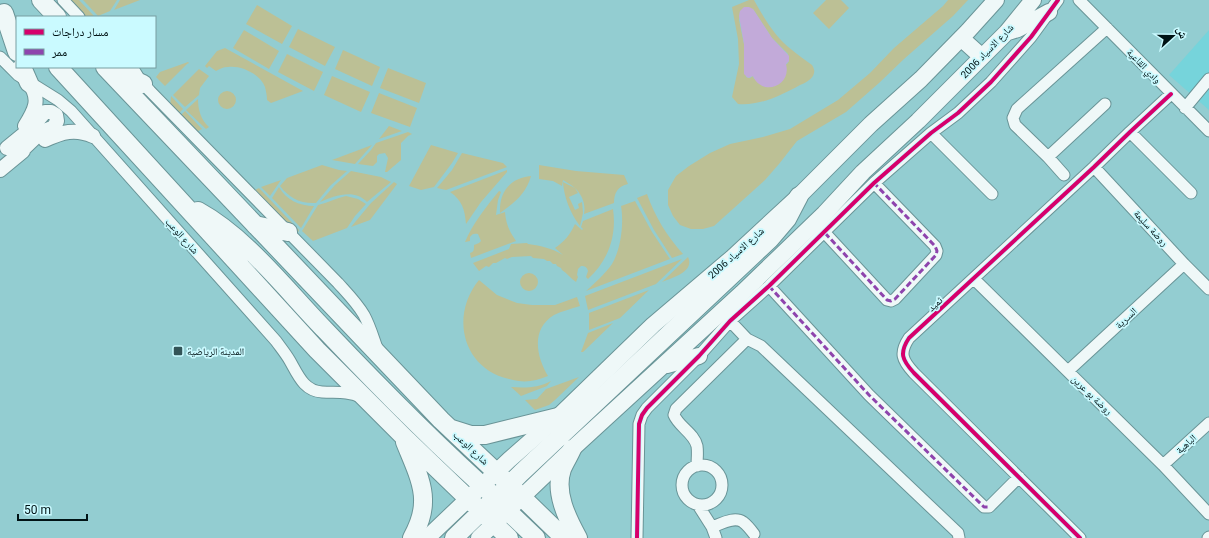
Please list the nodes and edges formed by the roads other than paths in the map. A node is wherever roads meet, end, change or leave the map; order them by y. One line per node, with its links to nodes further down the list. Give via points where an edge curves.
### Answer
1 (41, 0): 8 (main road)
2 (62, 0): 9 (street)
3 (996, 0): 13 (main road, شارع الاسياد 2006)
4 (1033, 0): 12 (main road, شارع الاسياد 2006)
5 (1079, 0): 11 (street, وادي القاعية)
6 (1056, 3): 12 (main road, via 1018,29); 28 (street, via 1031,37 991,82 958,113)
7 (2, 10): 10 (main road); 14 (main road)
8 (56, 16)
9 (78, 16)
10 (16, 24)
11 (1107, 28): 23 (street, وادي القاعية); 31 (street, via 1017,110 1013,118 1015,125)
12 (1007, 32): 16 (main road, شارع الاسياد 2006)
13 (961, 38): 16 (main road); 38 (main road, شارع الاسياد 2006)
14 (16, 49)
15 (0, 57): 20 (street, شارع الوعب, via 18,75)
16 (982, 57): 51 (main road, شارع الاسياد 2006, via 742,294)
17 (59, 68): 39 (main road, شارع الوعب)
18 (106, 68): 22 (main road); 40 (main road, شارع الوعب)
19 (133, 68): 22 (street, شارع الوعب)
20 (26, 75): 29 (street, شارع الوعب, via 65,105); 30 (street, via 36,95 36,102)
21 (1209, 79): 25 (street)
22 (143, 84): 41 (street, شارع الوعب)
23 (1171, 94): 25 (street, وادي القاعية); 27 (street, ثميد)
24 (1105, 104): 31 (street)
25 (1185, 108): 26 (street, وادي القاعية)
26 (1209, 131)
27 (1130, 132): 32 (street, ثميد); 36 (street)
28 (931, 133): 35 (street); 37 (street)
29 (93, 136): 30 (street, via 78,131 65,132); 53 (street, شارع الوعب, via 276,341 305,386 321,392 347,392)
30 (7, 153): 33 (street)
31 (1048, 157): 34 (street)
32 (1094, 168): 43 (street, روضة سليمة); 44 (street, ثميد)
33 (0, 170)
34 (1064, 175)
35 (874, 183): 42 (street); 42 (street, via 937,251 895,299 886,300)
36 (1191, 193)
37 (992, 194)
38 (799, 196): 54 (main road, شارع الاسياد 2006, via 732,258 653,325); 63 (main road, via 787,219 770,239)
39 (180, 200): 53 (main road, شارع الوعب); 64 (main road, via 240,241 381,388)
40 (255, 225): 41 (main road); 49 (main road, شارع الوعب)
41 (288, 232): 49 (street, شارع الوعب, via 357,305 369,326)
42 (825, 233): 45 (street)
43 (1184, 264): 46 (street, روضة سليمة); 52 (street, السـرية)
44 (974, 279): 52 (street, روضة بو عرين); 62 (street, ثميد, via 909,338 903,357 906,364)
45 (770, 286): 47 (street); 62 (street, via 869,395 984,506 989,507)
46 (1209, 289)
47 (730, 321): 48 (street); 50 (street)
48 (747, 339): 60 (street, via 676,409 674,415 677,421 697,445); 82 (street, via 761,346 958,533)
49 (380, 356): 55 (main road, شارع الوعب)
50 (699, 356): 51 (main road); 81 (street, via 644,411 640,420)
51 (663, 366): 58 (main road, شارع الاسياد 2006)
52 (1068, 372): 59 (street, روضة بو عرين)
53 (364, 398): 57 (main road, شارع الوعب)
54 (558, 417): 55 (main road, via 478,436 452,429); 61 (main road, شارع الاسياد 2006)
55 (440, 420): 61 (main road, شارع الوعب)
56 (1209, 423): 59 (street, الباهية)
57 (404, 437): 66 (main road, شارع الوعب); 73 (main road, via 420,480 423,496 421,517)
58 (572, 449): 65 (main road, شارع الاسياد 2006); 80 (main road, via 562,469 560,487 562,502)
59 (1162, 465): 69 (street, روضة بو عرين)
60 (697, 466): 68 (street, via 685,475 682,490 691,502); 68 (street, via 712,468 721,481 718,496 706,505)
61 (496, 472): 63 (main road, شارع الوعب); 64 (main road, شارع الاسياد 2006); 67 (main road, via 501,486)
62 (1019, 477): 83 (street, ثميد)
63 (509, 484): 65 (main road, شارع الوعب); 67 (main road)
64 (482, 485): 66 (main road, شارع الاسياد 2006); 67 (main road)
65 (522, 497): 67 (main road, via 516,501); 79 (main road, شارع الوعب)
66 (468, 498): 67 (main road, via 483,493); 70 (main road, شارع الوعب); 74 (main road, شارع الاسياد 2006)
67 (498, 501): 70 (main road); 78 (main road)
68 (698, 505): 71 (street)
69 (1209, 514)
70 (488, 517): 75 (main road); 76 (main road); 77 (main road, شارع الوعب)
71 (714, 533): 72 (street, via 727,521 736,520 743,522)
72 (754, 534)
73 (412, 538)
74 (427, 538)
75 (454, 538)
76 (479, 538)
77 (510, 538)
78 (536, 538)
79 (564, 538)
80 (578, 538)
81 (637, 538)
82 (959, 538)
83 (1080, 538)

